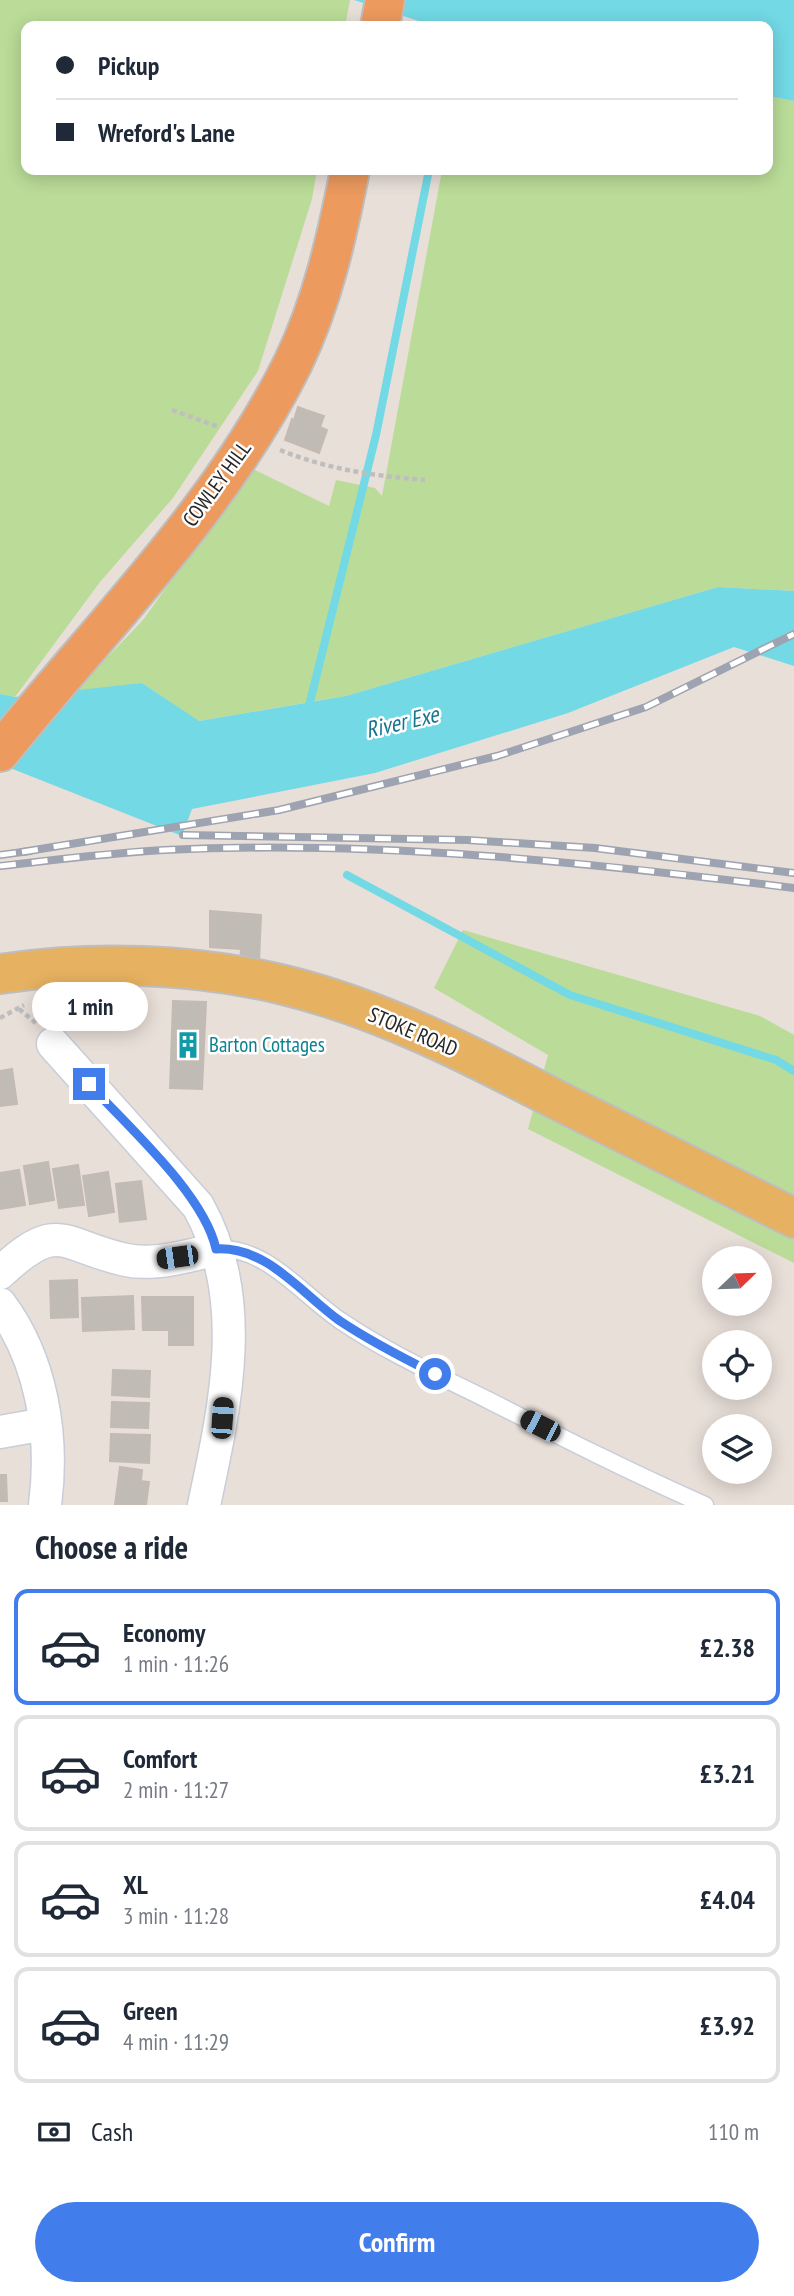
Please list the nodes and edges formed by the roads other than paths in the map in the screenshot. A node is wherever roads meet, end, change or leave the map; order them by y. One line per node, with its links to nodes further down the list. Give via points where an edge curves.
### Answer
1 (385, 0): 2 (highway)
2 (381, 21)
3 (349, 175): 4 (highway, COWLEY HILL, via 334,251 314,313 251,437 130,597)
4 (0, 752)
5 (0, 974): 7 (main road, STOKE ROAD, via 79,967 165,969 240,977 306,991 478,1059)
6 (53, 1044): 8 (street, via 198,1206 212,1230)
7 (794, 1218)
8 (216, 1249): 9 (street, via 129,1261 54,1239 32,1248); 14 (street, via 231,1310 222,1418); 15 (lane, via 253,1254 339,1320 398,1356)
9 (0, 1273)
10 (0, 1304): 11 (street, via 27,1353)
11 (45, 1424): 12 (street); 13 (street, via 49,1452)
12 (0, 1432)
13 (45, 1505)
14 (204, 1505)
15 (705, 1505)

